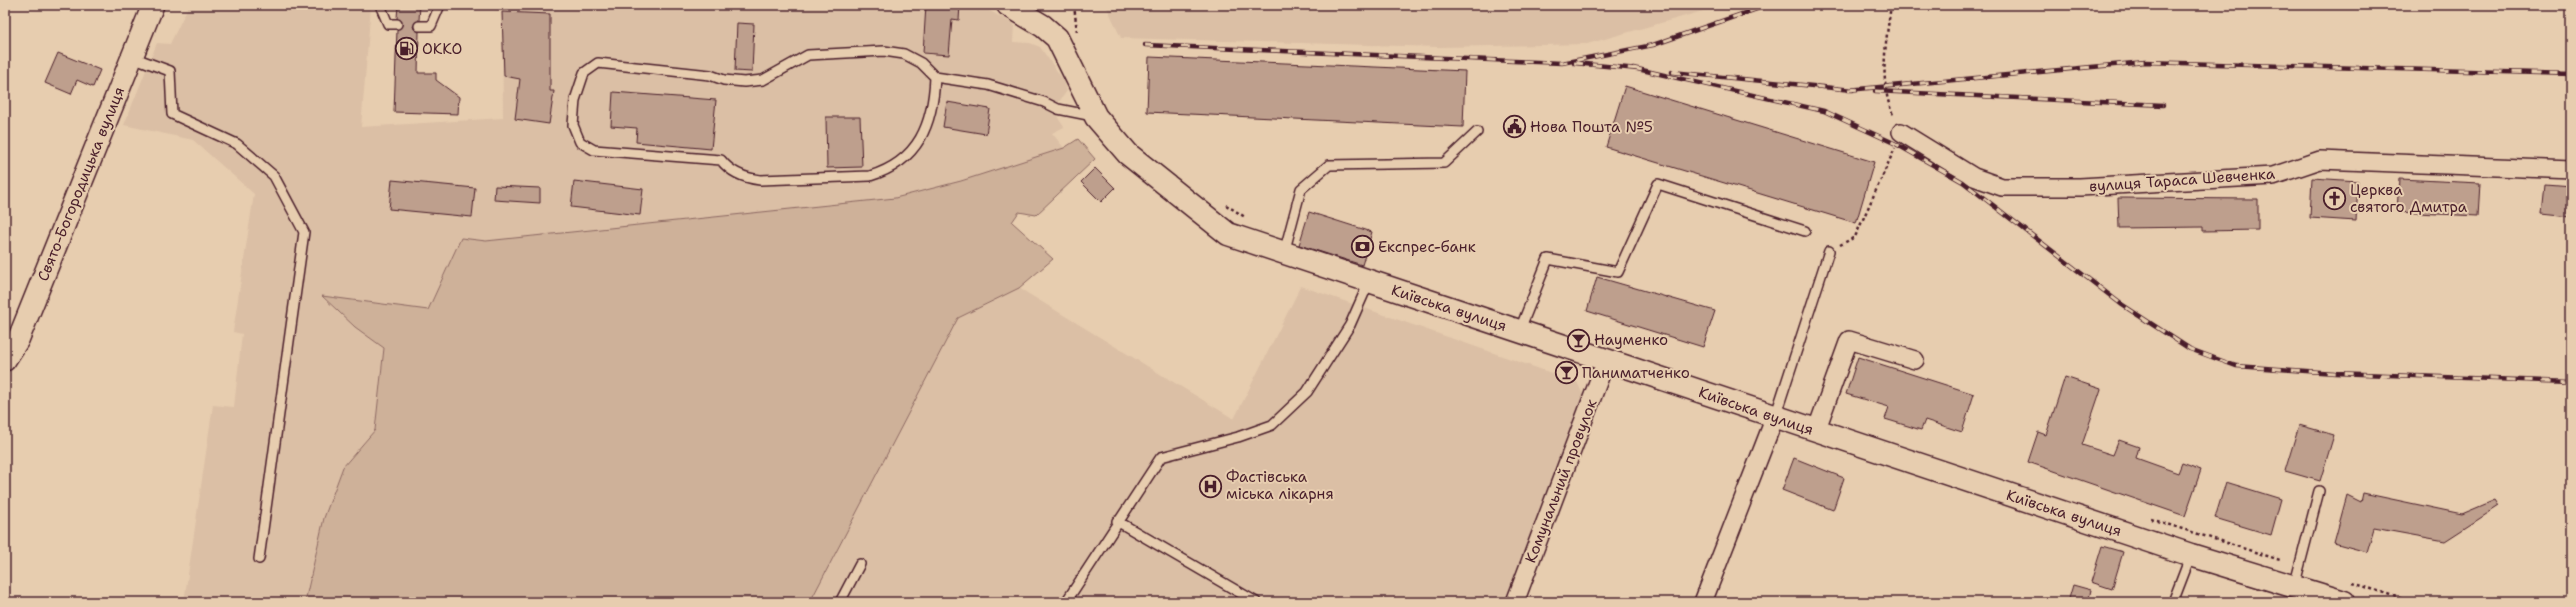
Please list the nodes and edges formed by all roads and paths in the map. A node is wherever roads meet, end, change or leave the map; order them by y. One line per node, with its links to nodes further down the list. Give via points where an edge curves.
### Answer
1 (153, 5): 8 (street, Свято-Богородицька вулиця)
2 (380, 5): 6 (lane, via 388,24)
3 (440, 5): 7 (lane, via 431,26)
4 (1008, 5): 10 (main road, Київська вулиця, via 1043,26 1057,38)
5 (1891, 5): 12 (path, via 1885,52 1886,101)
6 (397, 24)
7 (419, 26)
8 (132, 57): 21 (street, Свято-Богородицька вулиця, via 18,340); 30 (lane, via 170,71 172,114 237,144 274,176 304,232)
9 (935, 77): 9 (lane, via 921,63 904,54 884,51 808,55 763,80 744,82 724,80 710,75 598,63 584,73 575,100 573,126 580,142 594,150 721,160 727,168 747,179 870,176 884,172 900,162 922,138 934,101); 10 (lane, via 988,85 1044,102 1058,109)
10 (1096, 117): 18 (main road, Київська вулиця, via 1128,154 1228,234)
11 (1477, 132): 18 (lane, via 1444,163 1329,165 1301,189)
12 (1901, 132): 13 (street, вулиця Тараса Шевченка, via 1974,177 2002,187 2080,187 2273,176 2320,160); 17 (path, via 1855,237)
13 (2571, 170)
14 (1219, 200): 15 (path)
15 (1246, 218)
16 (1805, 231): 20 (lane, via 1658,184 1618,272 1548,259)
17 (1829, 250): 24 (lane)
18 (1284, 253): 19 (main road, Київська вулиця)
19 (1370, 282): 20 (main road, Київська вулиця); 28 (lane, via 1350,325 1307,392 1272,425 1238,437 1161,457)
20 (1519, 332): 23 (main road, Київська вулиця)
21 (5, 360)
22 (1915, 360): 25 (street, via 1849,340)
23 (1606, 361): 24 (main road, Київська вулиця); 38 (street, Комунальний провулок)
24 (1775, 417): 25 (main road, Київська вулиця); 39 (street)
25 (1816, 431): 29 (main road, Київська вулиця)
26 (2319, 491): 32 (lane)
27 (2149, 518): 32 (path)
28 (1117, 521): 36 (lane); 37 (lane)
29 (2192, 555): 34 (main road, Київська вулиця); 40 (lane)
30 (258, 559)
31 (860, 564): 35 (lane)
32 (2300, 566): 34 (lane)
33 (2345, 580): 42 (path)
34 (2294, 587): 41 (main road, Київська вулиця)
35 (840, 602)
36 (1066, 602)
37 (1256, 602)
38 (1515, 602)
39 (1703, 602)
40 (2173, 602)
41 (2344, 602)
42 (2412, 602)

